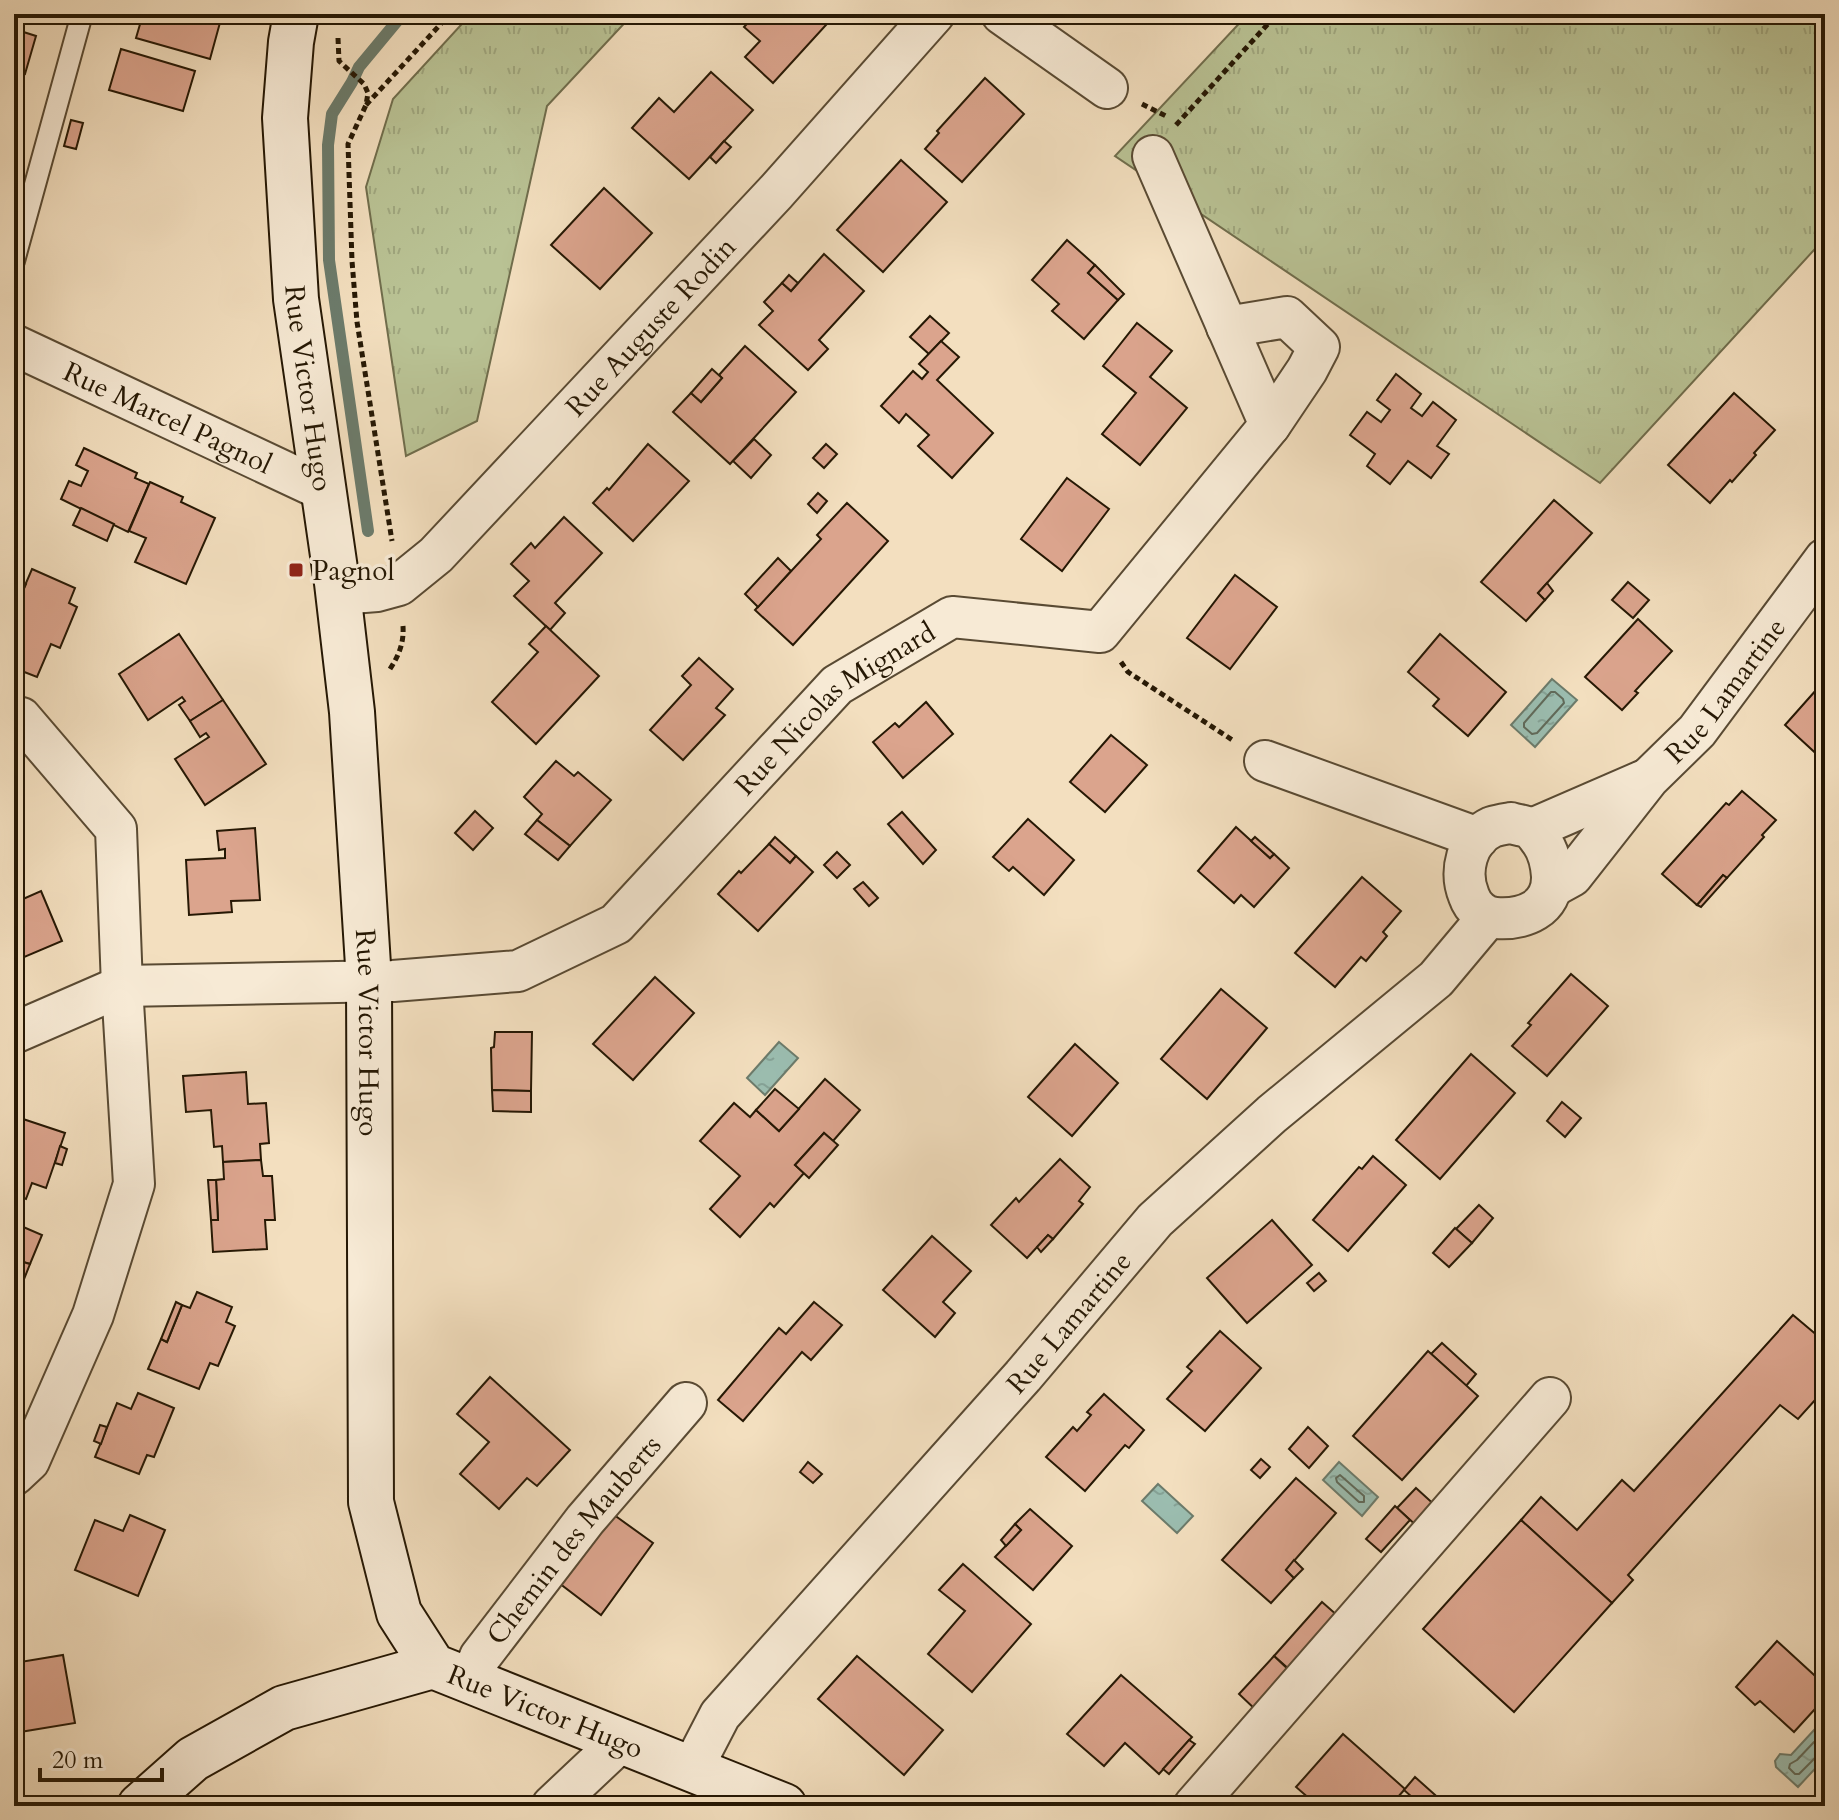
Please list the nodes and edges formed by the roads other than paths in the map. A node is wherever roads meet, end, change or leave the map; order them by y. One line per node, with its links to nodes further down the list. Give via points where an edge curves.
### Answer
1 (82, 14): 7 (lane)
2 (296, 14): 11 (street, Rue Victor Hugo, via 285,118 296,299)
3 (934, 14): 13 (street, Rue Auguste Rodin, via 776,192 436,555 399,585)
4 (1002, 14): 5 (street)
5 (1107, 88)
6 (1156, 161): 8 (street)
7 (14, 261)
8 (1227, 327): 10 (street); 10 (street, via 1287,317 1319,347)
9 (14, 345): 11 (street, Rue Marcel Pagnol)
10 (1270, 425): 21 (street, Rue Nicolas Mignard, via 1100,632 952,617 837,685 616,924 518,971)
11 (323, 490): 13 (street, Rue Victor Hugo)
12 (1825, 559): 16 (street, Rue Lamartine, via 1697,731)
13 (339, 594): 21 (street, Rue Victor Hugo, via 365,678 352,712)
14 (14, 716): 22 (street, via 116,829)
15 (1265, 761): 18 (street)
16 (1649, 778): 17 (street, Rue Lamartine); 19 (street, Rue Lamartine, via 1572,876)
17 (1532, 829): 18 (street, via 1511,823); 19 (street, via 1547,848)
18 (1478, 838): 20 (street, via 1465,858 1464,885 1471,903)
19 (1552, 887): 20 (street, via 1535,911 1513,919)
20 (1488, 917): 29 (street, Rue Lamartine, via 1436,979 1272,1114 1155,1220 720,1715)
21 (369, 981): 22 (street, Rue Nicolas Mignard); 27 (street, Rue Victor Hugo, via 371,1502 399,1613)
22 (122, 986): 23 (street); 26 (street, via 134,1184 93,1315 29,1461)
23 (14, 1033)
24 (1550, 1398): 33 (street)
25 (686, 1403): 27 (street, Chemin des Mauberts, via 585,1520 480,1657)
26 (14, 1475)
27 (451, 1674): 28 (street, Rue Victor Hugo); 30 (street, via 284,1708 193,1759)
28 (621, 1741): 29 (street, Rue Victor Hugo); 31 (street)
29 (692, 1769): 32 (street, Rue Victor Hugo)
30 (140, 1806)
31 (552, 1806)
32 (784, 1806)
33 (1194, 1806)

